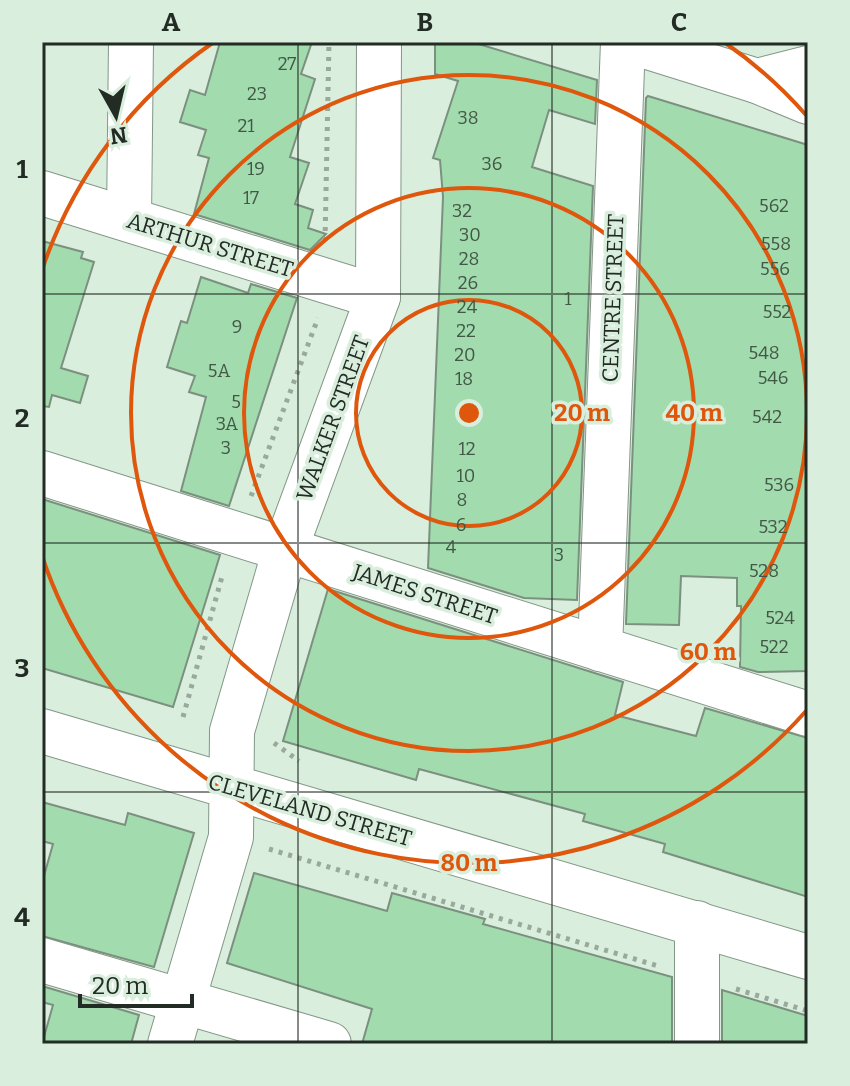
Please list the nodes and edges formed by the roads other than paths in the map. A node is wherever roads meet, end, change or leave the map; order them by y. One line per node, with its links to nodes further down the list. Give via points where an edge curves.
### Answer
1 (131, 42): 9 (street)
2 (379, 42): 10 (street, WALKER STREET)
3 (623, 42): 13 (street, CENTRE STREET)
4 (632, 42): 6 (street)
5 (808, 68): 6 (street)
6 (757, 81): 7 (street)
7 (808, 102)
8 (42, 193): 9 (street, ARTHUR STREET)
9 (129, 219): 10 (street, ARTHUR STREET)
10 (378, 297): 12 (street, WALKER STREET)
11 (42, 473): 12 (street, JAMES STREET)
12 (285, 550): 13 (street, JAMES STREET); 16 (street, WALKER STREET, via 232,731)
13 (600, 649): 14 (street, JAMES STREET)
14 (808, 714)
15 (42, 731): 16 (street, CLEVELAND STREET)
16 (230, 786): 17 (street, CLEVELAND STREET); 20 (street, WALKER STREET, via 231,837)
17 (697, 923): 18 (street, CLEVELAND STREET); 23 (street)
18 (808, 957)
19 (42, 960): 20 (street)
20 (183, 1001): 21 (street, WALKER STREET); 22 (street)
21 (170, 1044)
22 (329, 1044)
23 (697, 1044)

